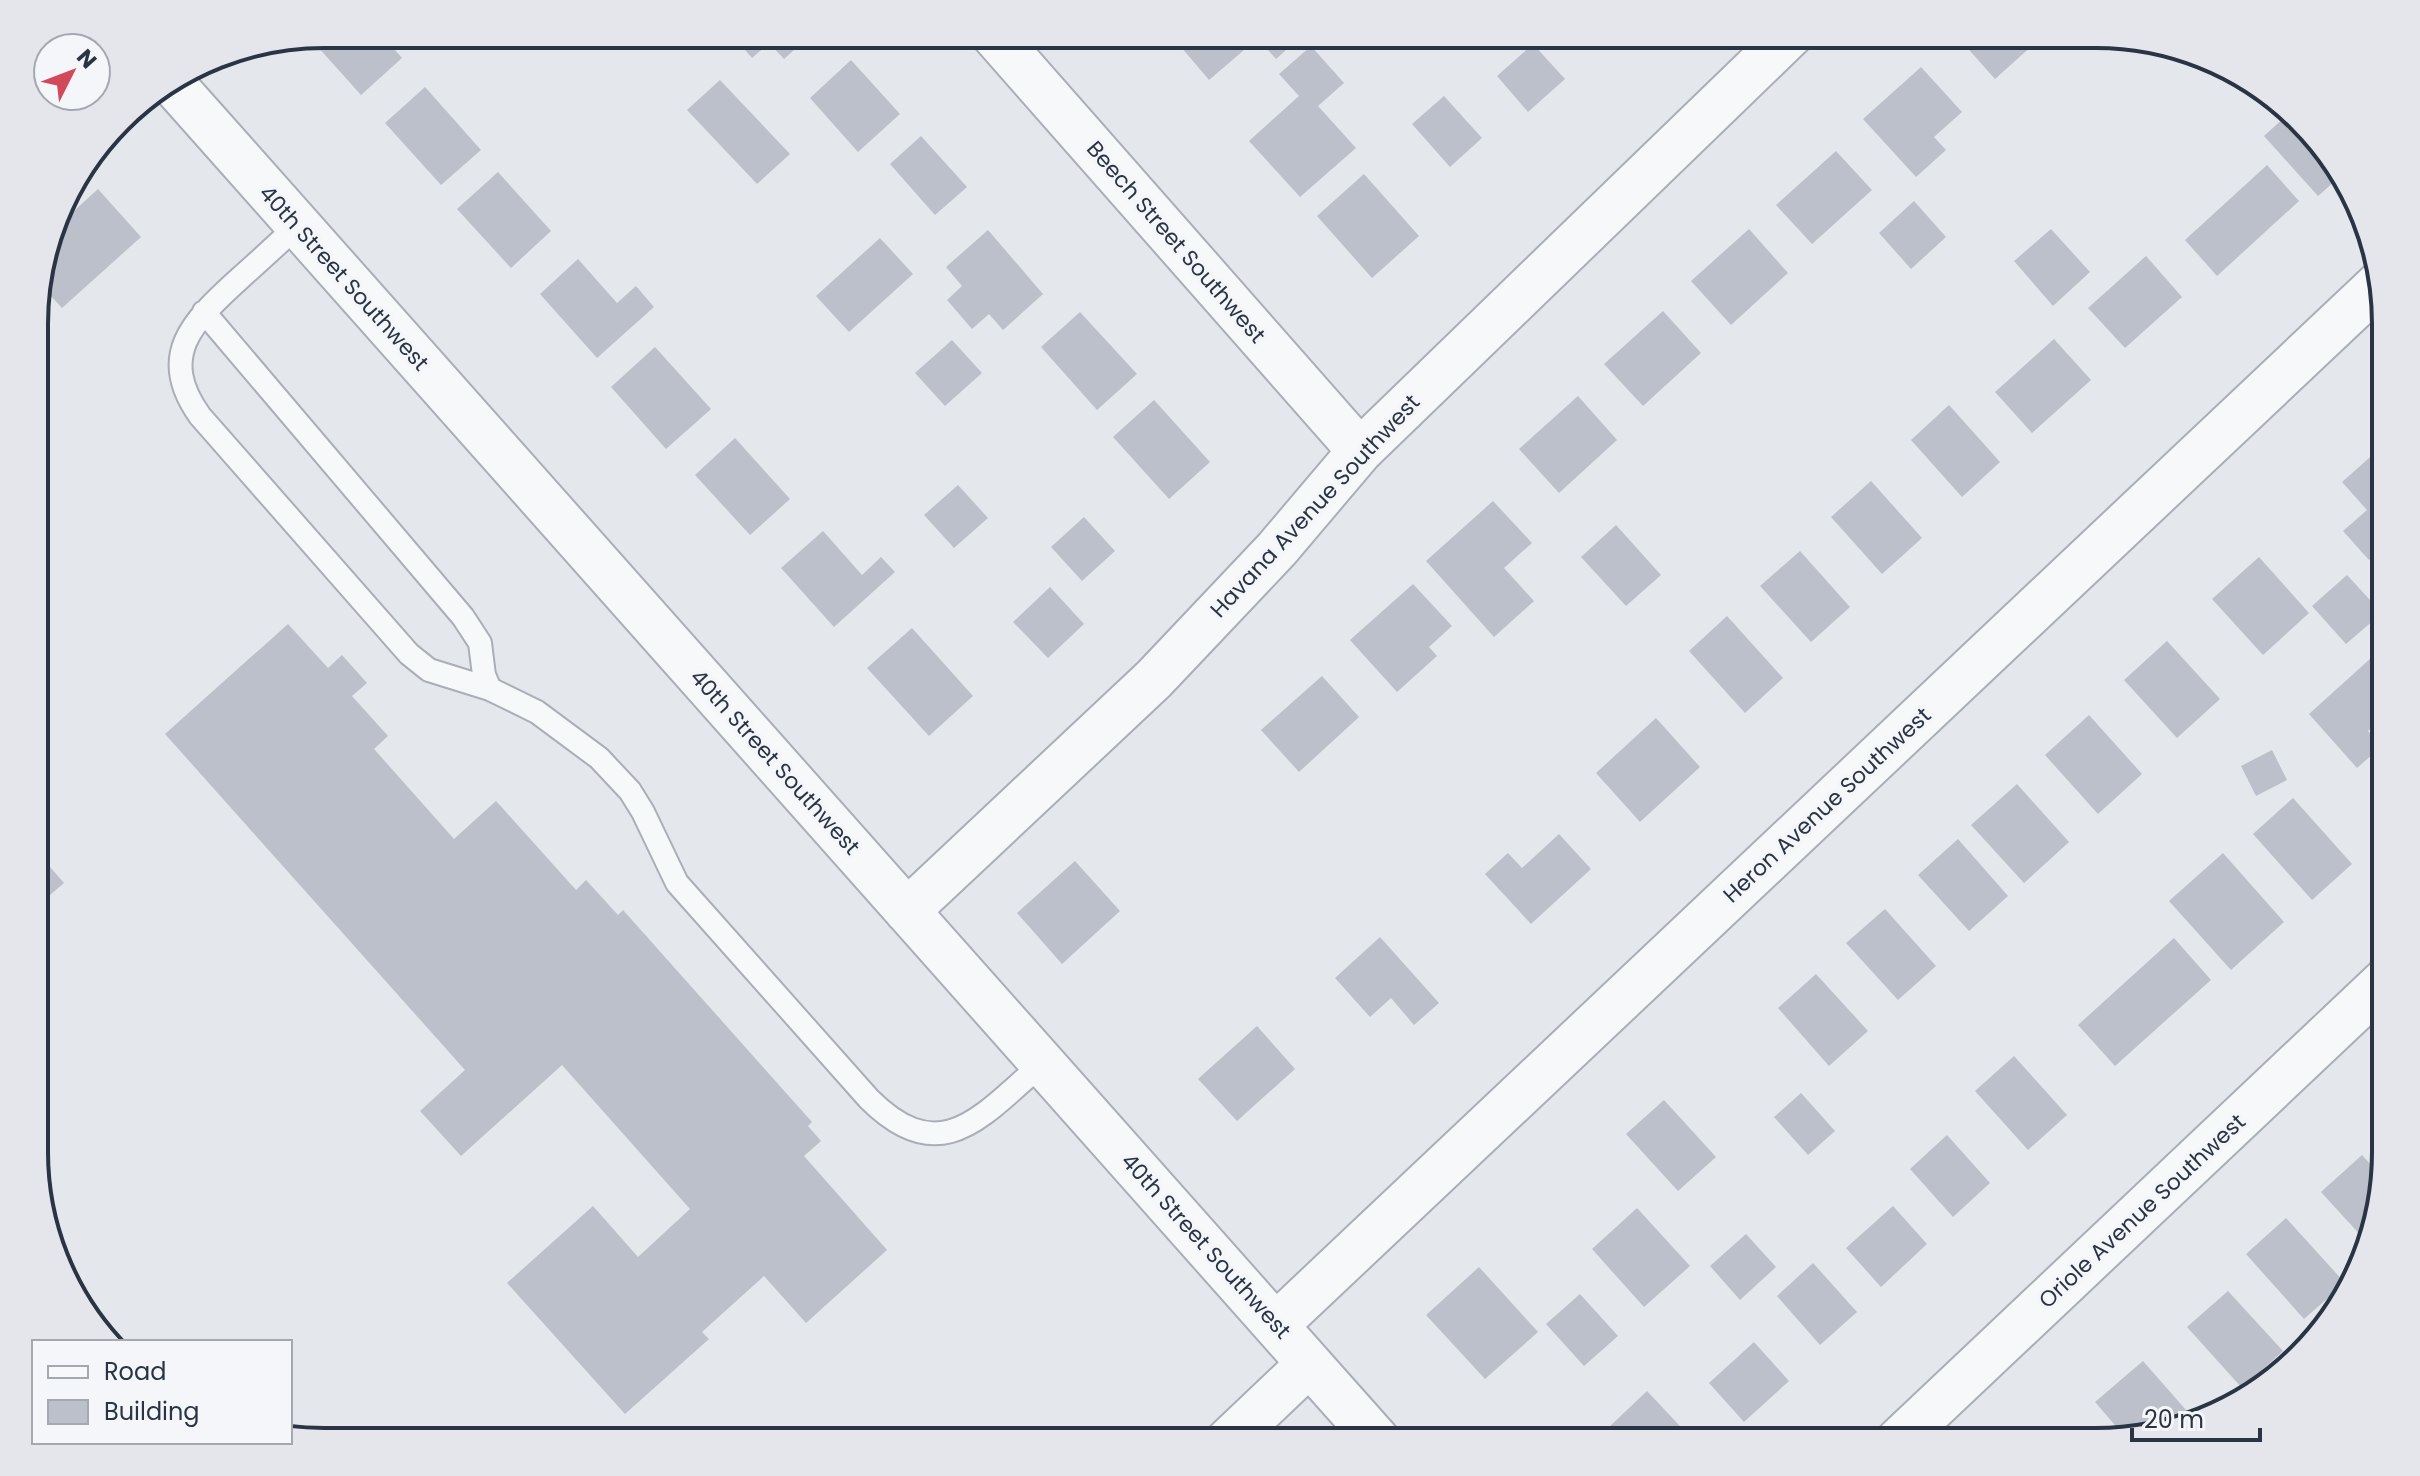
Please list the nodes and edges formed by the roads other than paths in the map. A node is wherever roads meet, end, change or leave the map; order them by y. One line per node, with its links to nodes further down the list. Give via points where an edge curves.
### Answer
1 (1005, 48): 7 (street, Beech Street Southwest)
2 (1777, 48): 7 (street, Havana Avenue Southwest)
3 (178, 90): 4 (street, 40th Street Southwest)
4 (298, 225): 6 (lane); 9 (street, 40th Street Southwest)
5 (2370, 293): 12 (street, Heron Avenue Southwest)
6 (204, 312): 8 (lane, via 463,617 480,643); 8 (lane, via 188,335 180,361 183,389 200,416 409,654 429,670)
7 (1360, 451): 9 (street, Havana Avenue Southwest, via 1277,549 1154,679)
8 (490, 689): 11 (lane, via 559,726 614,773 643,812 677,883 895,1122 927,1135 954,1133 981,1117)
9 (907, 911): 11 (street, 40th Street Southwest)
10 (2371, 994): 16 (street, Oriole Avenue Southwest)
11 (1043, 1063): 12 (street, 40th Street Southwest)
12 (1276, 1325): 13 (street, 40th Street Southwest)
13 (1309, 1364): 14 (street); 15 (street, 40th Street Southwest)
14 (1242, 1427)
15 (1366, 1427)
16 (1913, 1427)

